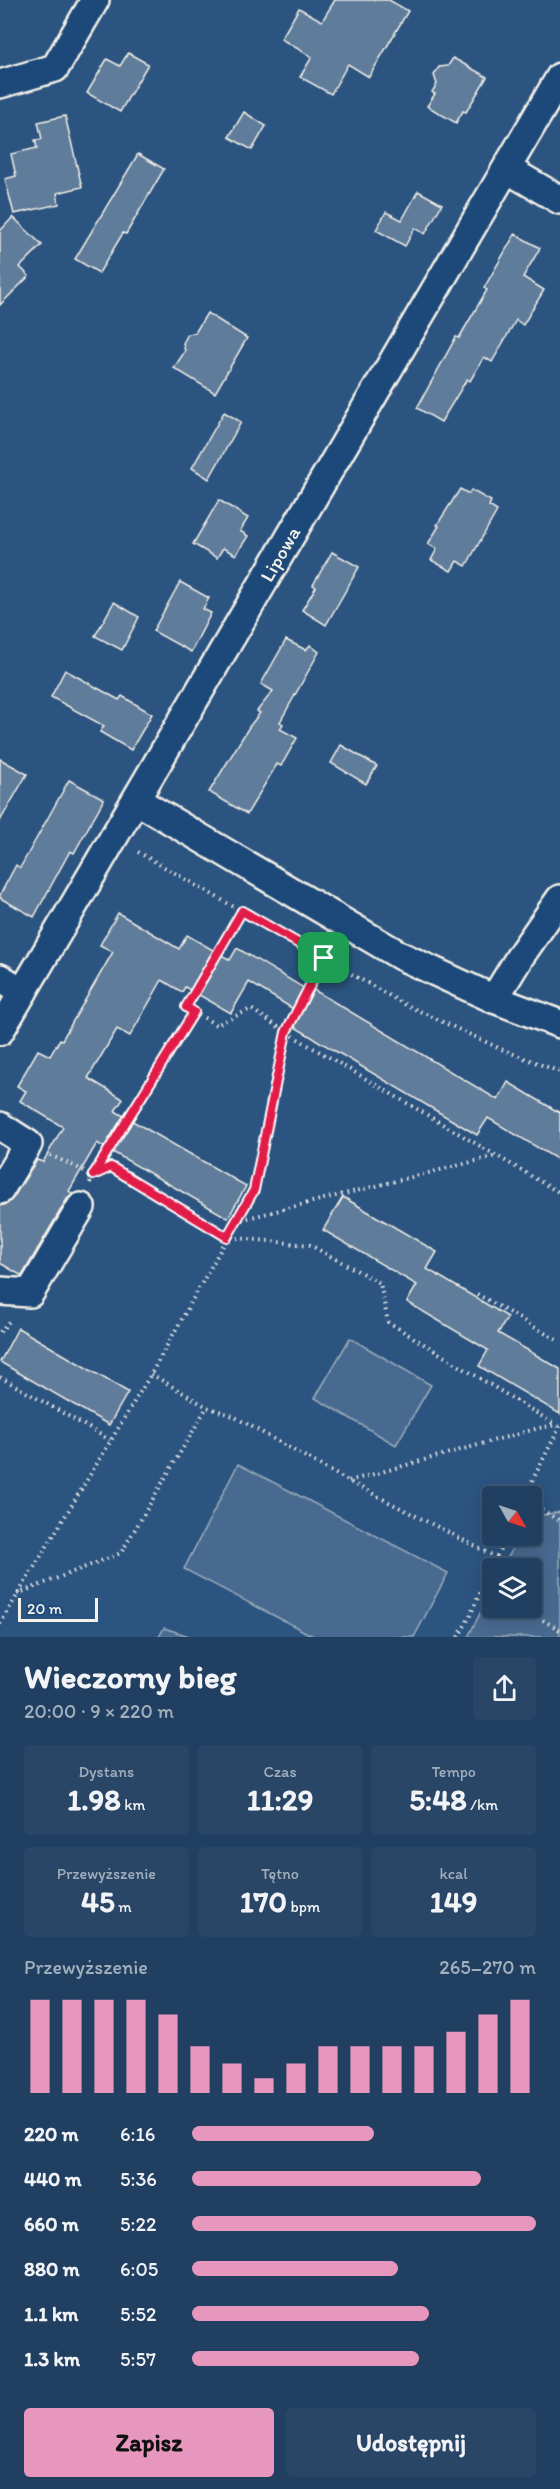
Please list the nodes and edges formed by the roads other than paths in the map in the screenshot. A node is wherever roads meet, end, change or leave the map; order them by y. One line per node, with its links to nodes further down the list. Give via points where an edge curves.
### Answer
1 (95, 0): 3 (street, via 55,68)
2 (560, 77): 4 (street, Lipowa)
3 (0, 84)
4 (507, 169): 5 (street); 6 (street, Lipowa)
5 (560, 201)
6 (136, 800): 8 (street, Lipowa); 9 (street, via 401,956)
7 (560, 899): 9 (street)
8 (11, 985): 11 (street, Lipowa)
9 (494, 999): 10 (street)
10 (560, 1024)
11 (0, 1031)
12 (0, 1126): 13 (street, via 28,1144)
13 (0, 1190)
14 (81, 1207): 15 (street, via 30,1293)
15 (0, 1291)

